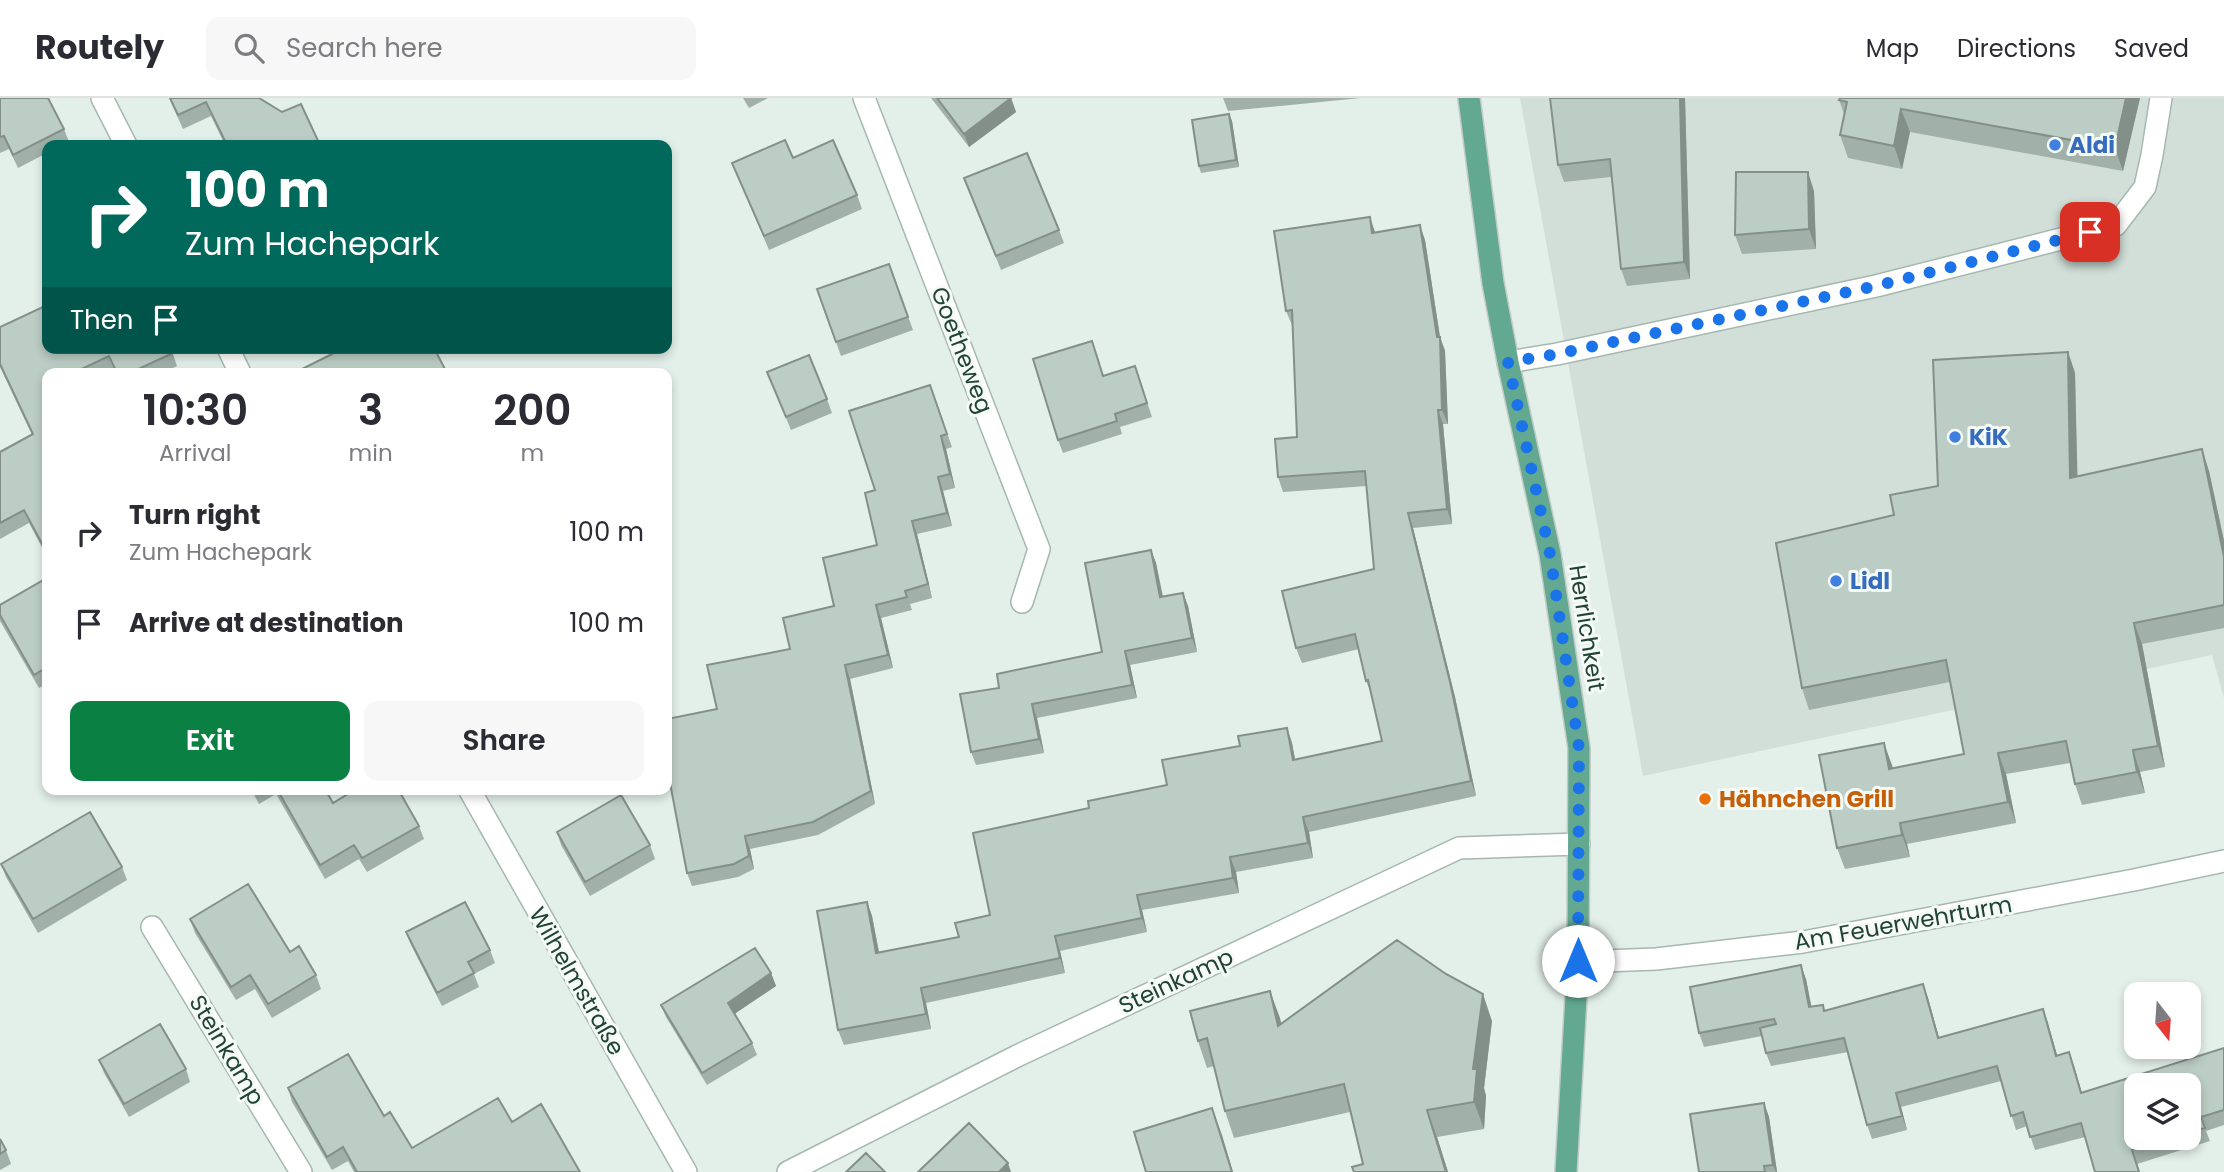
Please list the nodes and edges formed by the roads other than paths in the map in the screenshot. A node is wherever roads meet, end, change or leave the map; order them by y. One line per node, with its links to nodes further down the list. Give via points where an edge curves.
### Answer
1 (102, 98): 5 (street)
2 (863, 98): 7 (street, Goetheweg, via 1039,549)
3 (1469, 98): 6 (main road, Herrlichkeit)
4 (2161, 98): 6 (street, via 2145,187 2116,225 1876,286)
5 (123, 140)
6 (1508, 362): 9 (main road, Herrlichkeit, via 1550,554 1579,748)
7 (1022, 602)
8 (472, 795): 14 (street, Wilhelmstraße)
9 (1579, 844): 12 (main road, Herrlichkeit); 15 (street, Steinkamp, via 1459,848 1017,1056)
10 (2224, 861): 12 (street, Am Feuerwehrturm, via 1803,942 1656,959)
11 (152, 927): 13 (street, Steinkamp)
12 (1578, 961): 16 (main road, Herrlichkeit)
13 (301, 1172)
14 (685, 1172)
15 (788, 1172)
16 (1566, 1172)

